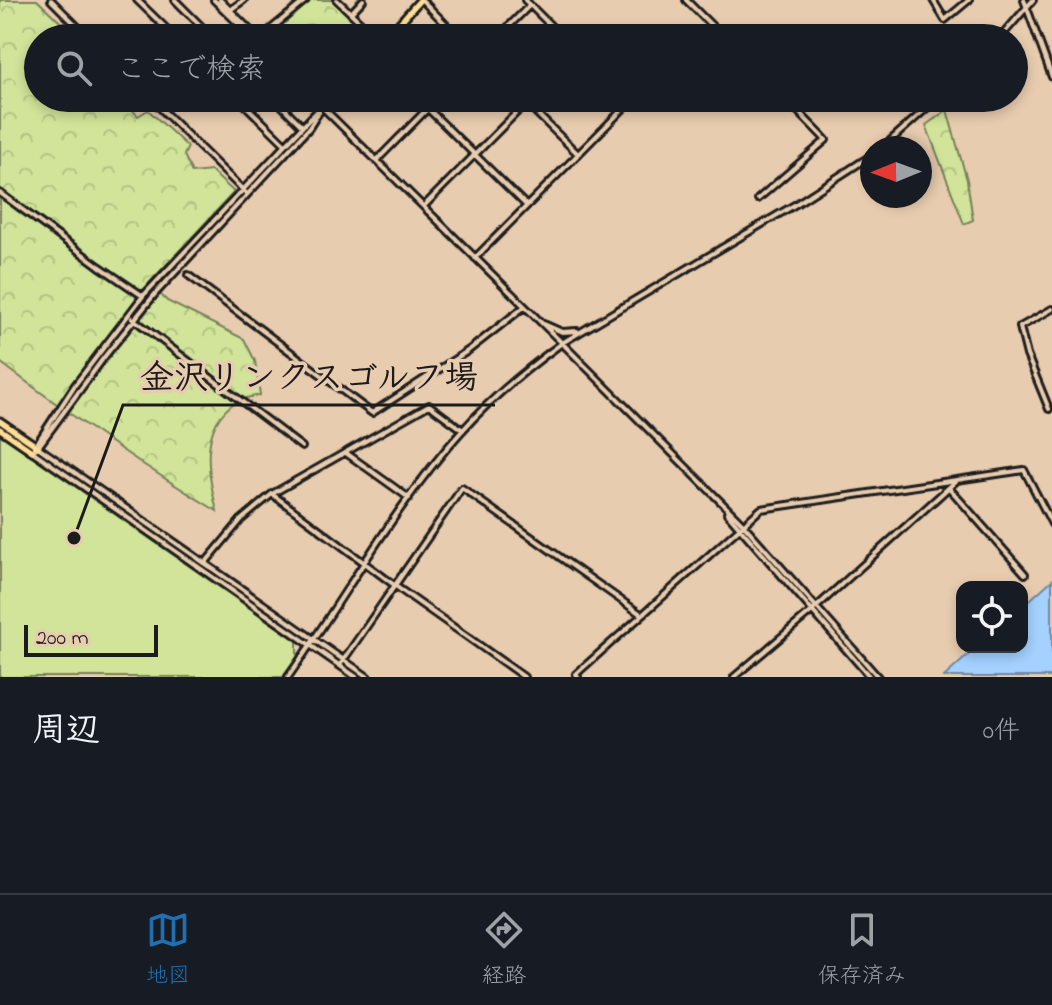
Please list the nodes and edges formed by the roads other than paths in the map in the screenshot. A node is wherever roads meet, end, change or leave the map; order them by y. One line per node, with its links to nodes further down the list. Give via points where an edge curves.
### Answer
1 (51, 0): 20 (street)
2 (137, 0): 21 (street)
3 (175, 0): 22 (street)
4 (217, 0): 18 (street); 23 (street)
5 (244, 0): 18 (street)
6 (306, 0): 25 (street)
7 (337, 0): 19 (street)
8 (363, 0): 19 (street)
9 (421, 0): 27 (main road); 28 (street)
10 (525, 0): 16 (street)
11 (686, 0): 31 (street)
12 (933, 0): 13 (street, via 945,20)
13 (969, 0)
14 (1024, 0): 17 (street)
15 (1033, 0): 17 (street)
16 (530, 5): 29 (street); 30 (street)
17 (1027, 8): 32 (street); 34 (street)
18 (230, 10): 24 (street)
19 (351, 13): 26 (street)
20 (75, 24)
21 (162, 24)
22 (199, 24)
23 (242, 24)
24 (244, 24)
25 (275, 24)
26 (362, 24)
27 (399, 24)
28 (445, 24)
29 (511, 24)
30 (549, 24)
31 (710, 24)
32 (1013, 24)
33 (1052, 46): 34 (street)
34 (1042, 50): 35 (street)
35 (1052, 77)
36 (164, 112): 56 (street)
37 (253, 112): 50 (street)
38 (288, 112): 48 (street)
39 (318, 112): 48 (street)
40 (328, 112): 54 (street)
41 (424, 112): 54 (street)
42 (432, 112): 53 (street)
43 (517, 112): 53 (street)
44 (535, 112): 52 (street)
45 (620, 112): 52 (street)
46 (799, 112): 59 (street, via 826,140)
47 (922, 112): 49 (street)
48 (305, 129): 50 (street); 51 (street)
49 (895, 136)
50 (285, 143): 51 (street); 56 (street)
51 (290, 148): 58 (street)
52 (577, 153): 60 (street)
53 (475, 154): 60 (street); 61 (street)
54 (377, 160): 61 (street)
55 (860, 163): 70 (street)
56 (242, 189): 58 (street); 64 (street)
57 (0, 193): 64 (street)
58 (247, 194): 68 (street)
59 (758, 199)
60 (526, 205): 62 (street)
61 (424, 206): 62 (street)
62 (475, 258): 65 (street)
63 (188, 275): 65 (street, via 372,413)
64 (143, 296): 67 (street)
65 (524, 307): 69 (street)
66 (1052, 309): 72 (street, via 1020,327)
67 (128, 316): 68 (street); 76 (street)
68 (134, 319): 76 (street); 77 (street)
69 (542, 323): 70 (street, via 562,332); 71 (street)
70 (579, 331): 71 (street)
71 (562, 343): 75 (street, via 518,375); 85 (street)
72 (1049, 409)
73 (0, 421): 76 (main road)
74 (0, 429): 78 (main road)
75 (463, 430): 79 (street, via 429,405); 83 (street)
76 (36, 446): 78 (street); 86 (street)
77 (302, 447)
78 (32, 451): 92 (street)
79 (346, 453): 82 (street); 83 (street)
80 (958, 479): 81 (street); 84 (street, via 1024,470); 85 (street, via 761,509)
81 (950, 489): 88 (street); 90 (street)
82 (272, 494): 86 (street, via 241,520); 87 (street)
83 (409, 498): 87 (street)
84 (1052, 524)
85 (741, 526): 90 (street); 91 (street)
86 (206, 563): 92 (street)
87 (365, 563): 89 (street); 92 (street)
88 (1025, 574)
89 (396, 584): 91 (street, via 462,488); 93 (street); 98 (street)
90 (814, 609): 99 (street); 100 (street); 101 (street)
91 (642, 615): 94 (street)
92 (312, 643): 93 (street); 95 (street)
93 (342, 662): 96 (street); 97 (street)
94 (577, 675)
95 (288, 677)
96 (356, 677)
97 (368, 677)
98 (524, 677)
99 (734, 677)
100 (870, 677)
101 (878, 677)

